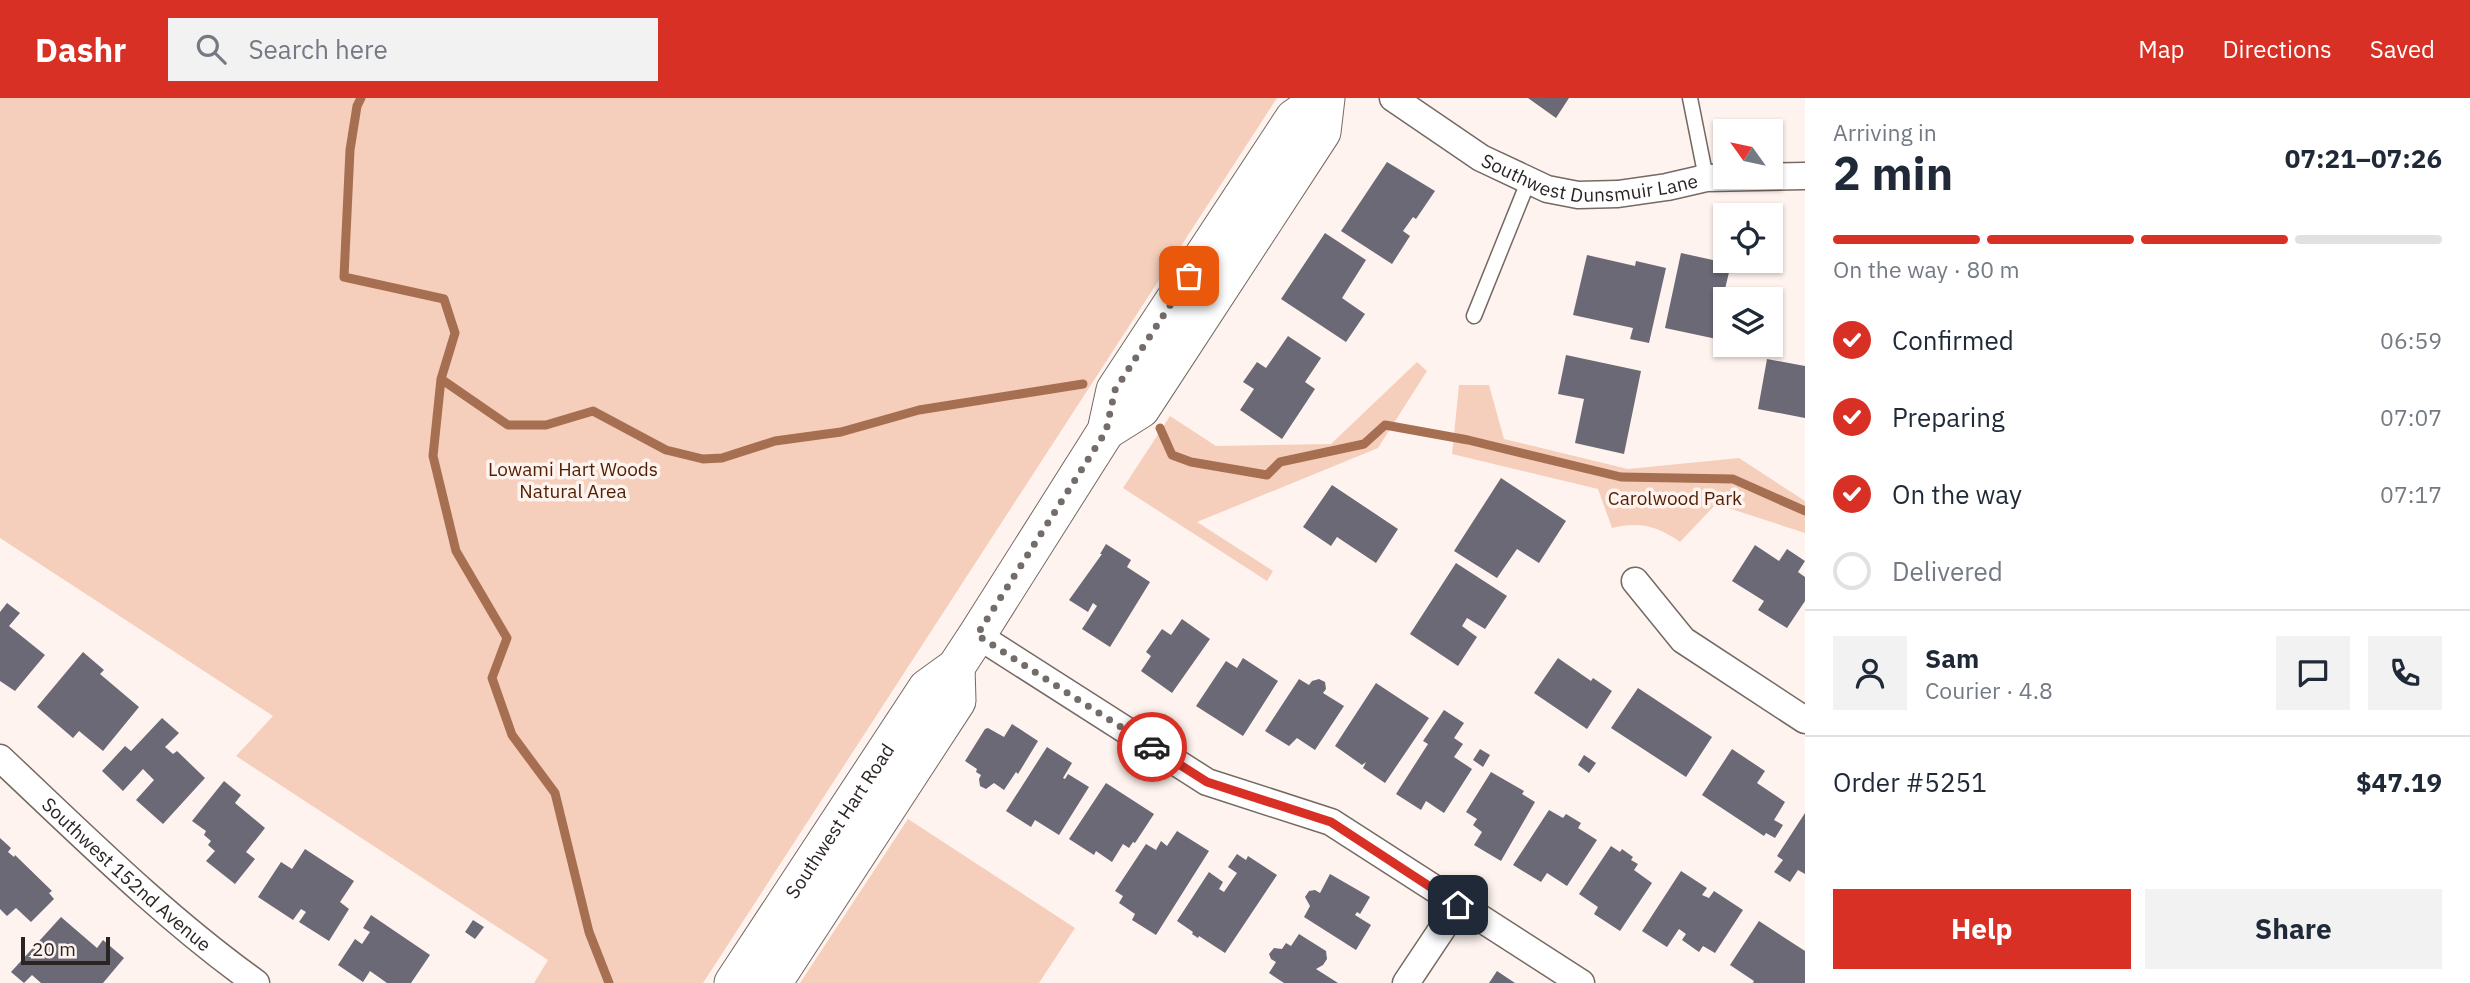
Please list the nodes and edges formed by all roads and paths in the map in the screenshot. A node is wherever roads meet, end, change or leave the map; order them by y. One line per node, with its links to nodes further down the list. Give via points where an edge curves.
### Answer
1 (1325, 98): 9 (main road, Southwest Hart Road, via 1322,132 1141,409 1106,431)
2 (1393, 98): 6 (street, Southwest Dunsmuir Lane, via 1481,158)
3 (1690, 98): 5 (lane)
4 (1805, 176): 5 (street, Southwest Dunsmuir Lane)
5 (1706, 178): 6 (street, Southwest Dunsmuir Lane, via 1618,194 1578,195)
6 (1528, 182): 7 (lane)
7 (1474, 316)
8 (1635, 581): 11 (street, via 1683,640)
9 (977, 635): 10 (main road, Southwest Hart Road); 13 (street, via 1207,782 1331,822)
10 (956, 667): 15 (main road, Southwest Hart Road, via 927,688); 16 (main road, Southwest Hart Road, via 957,701)
11 (1805, 720)
12 (0, 758): 14 (street, Southwest 152nd Avenue, via 151,900)
13 (1458, 905): 17 (street); 18 (street)
14 (256, 983)
15 (733, 983)
16 (773, 983)
17 (1406, 983)
18 (1581, 983)

